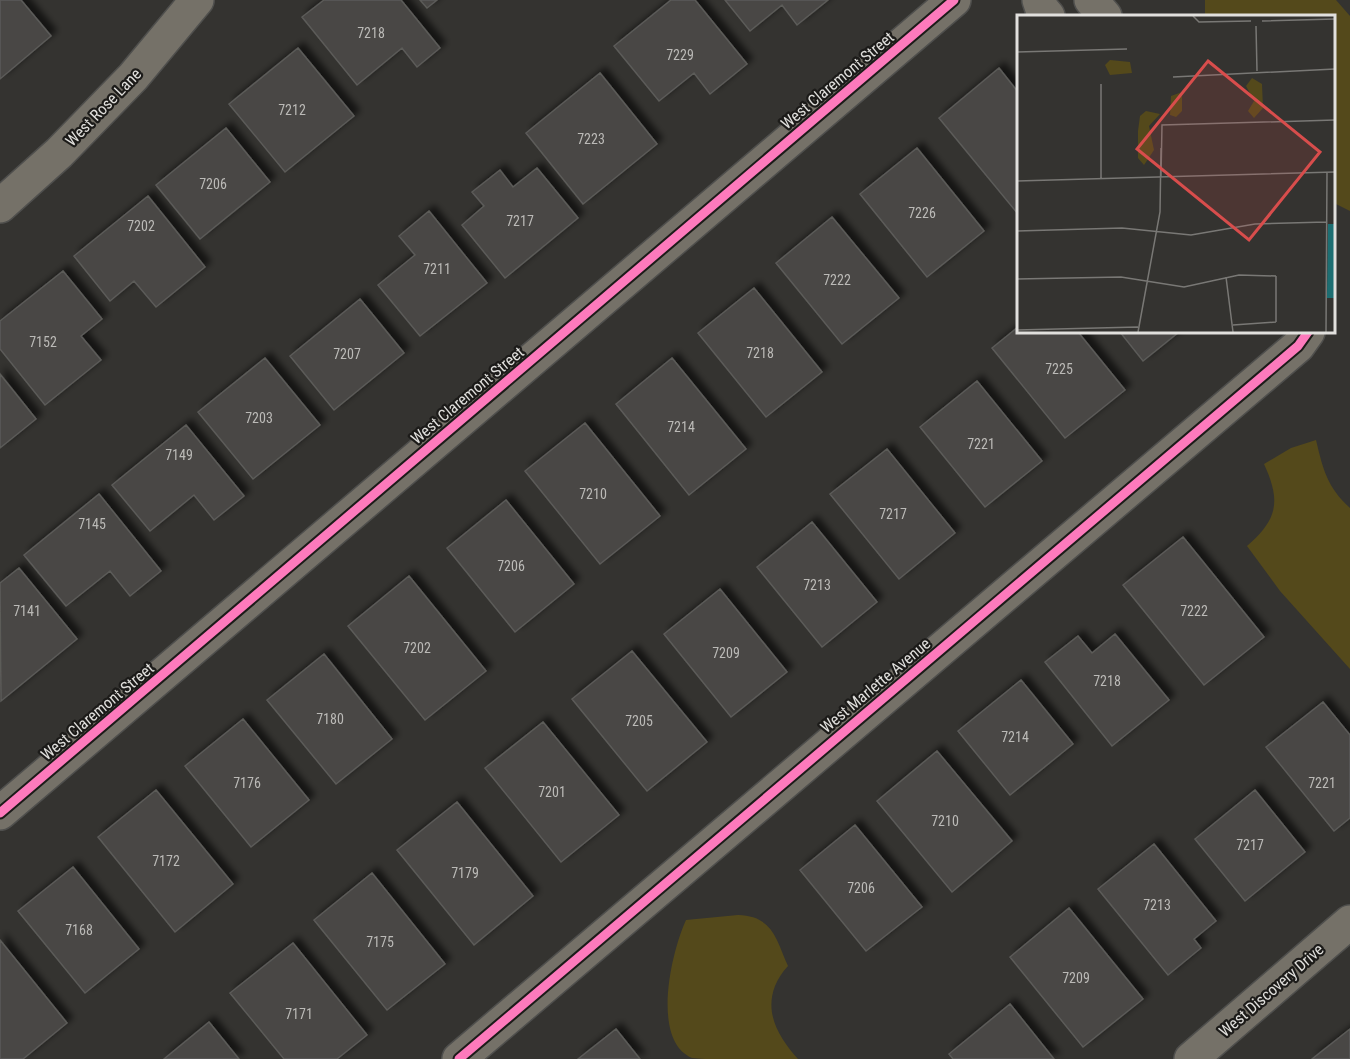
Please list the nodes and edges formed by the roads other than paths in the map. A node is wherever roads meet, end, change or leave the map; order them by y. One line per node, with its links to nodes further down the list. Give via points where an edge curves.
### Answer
1 (197, 0): 7 (street, West Rose Lane, via 133,77 59,153)
2 (954, 0): 9 (street, West Claremont Street)
3 (1039, 0): 5 (street)
4 (1091, 0): 6 (street)
5 (1047, 15)
6 (1103, 15)
7 (0, 206)
8 (1307, 333): 11 (street, West Marlette Avenue, via 1298,346)
9 (0, 813)
10 (1350, 922): 12 (street, West Discovery Drive)
11 (459, 1059)
12 (1191, 1059)

